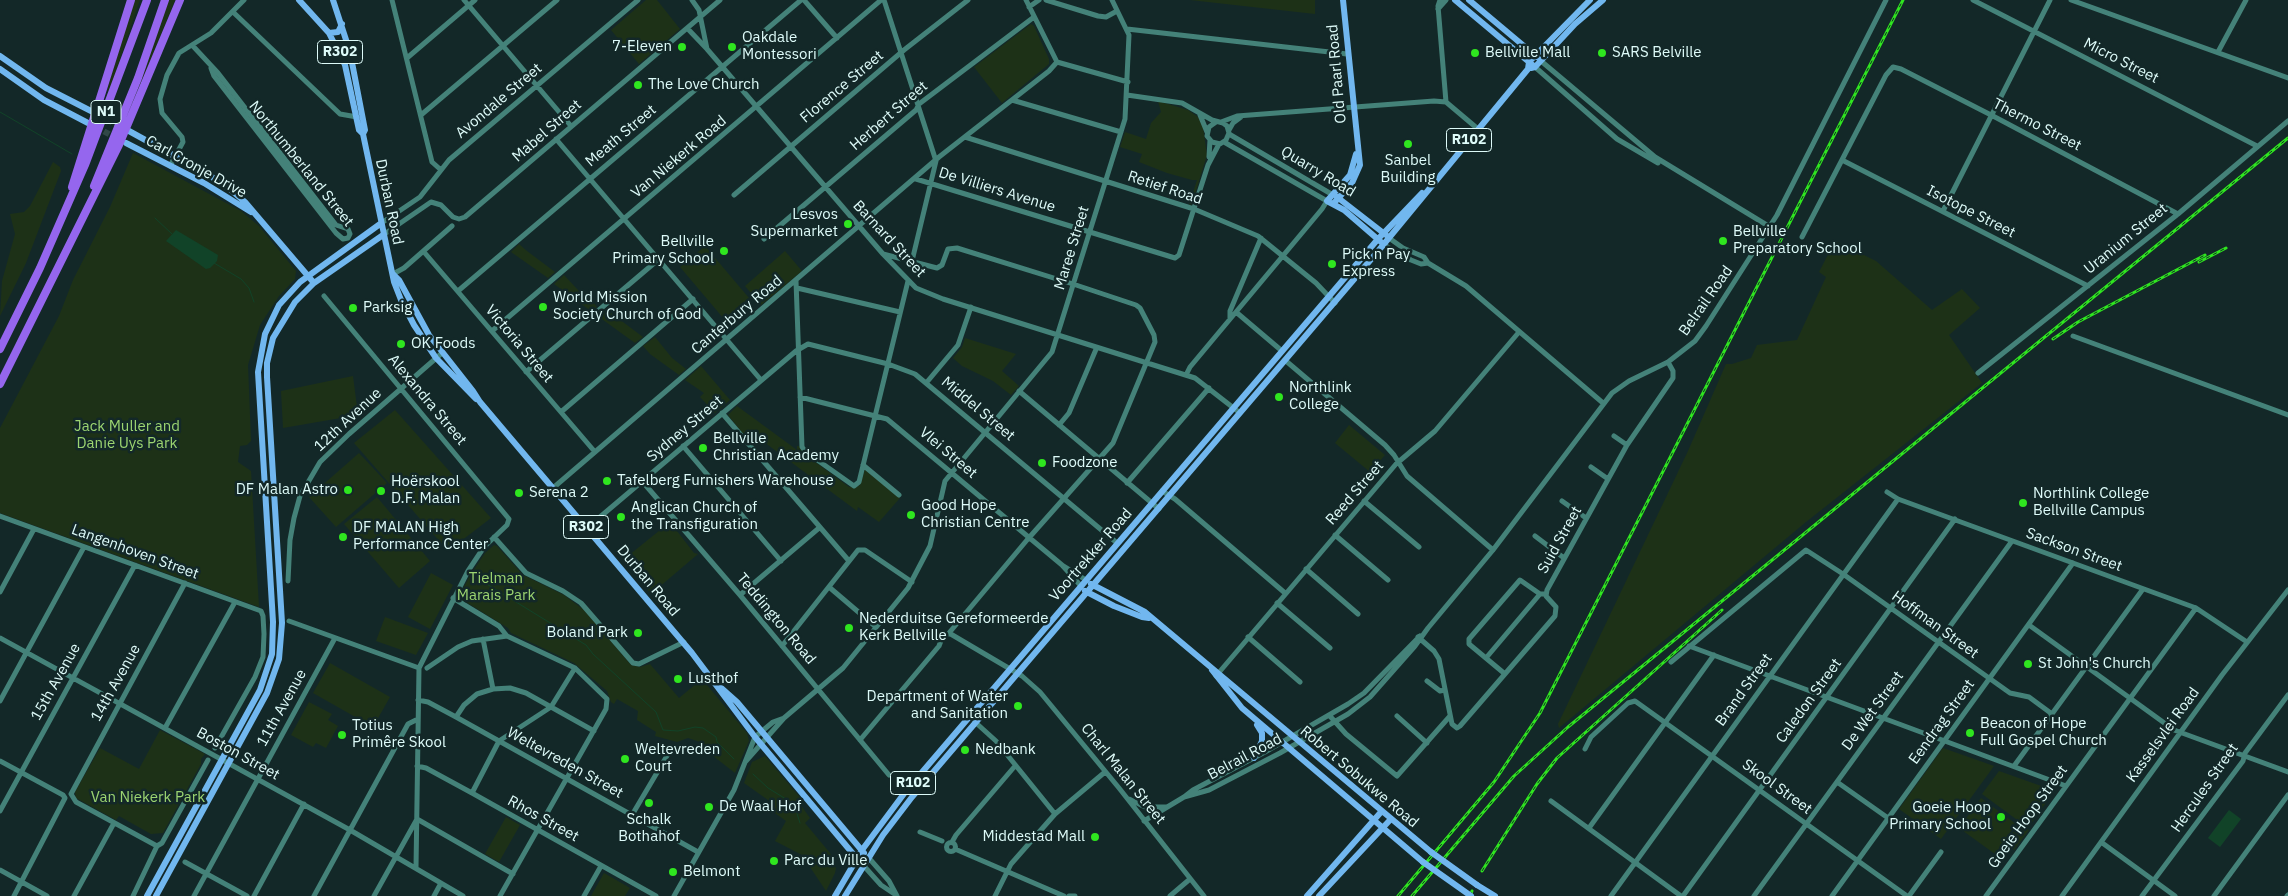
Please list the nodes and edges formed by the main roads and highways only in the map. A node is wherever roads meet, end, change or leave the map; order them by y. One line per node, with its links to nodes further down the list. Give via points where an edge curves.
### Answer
1 (131, 0): 30 (highway)
2 (147, 0): 30 (highway, N1, via 101,126)
3 (165, 0): 36 (highway, N1, via 122,118)
4 (180, 0): 36 (highway, via 119,145)
5 (299, 0): 14 (main road, Durban Road / R302)
6 (333, 0): 13 (main road, Durban Road / R302)
7 (1343, 0): 25 (main road, Old Paarl Road)
8 (1455, 0): 18 (main road)
9 (1469, 0): 15 (main road)
10 (1597, 0): 12 (main road, via 1589,6)
11 (1603, 0): 17 (main road, R102, via 1575,24)
12 (1587, 2): 15 (main road, R102)
13 (342, 24): 14 (main road, via 338,32); 23 (main road, Durban Road / R302, via 362,114)
14 (329, 33): 23 (main road, Durban Road / R302, via 346,65 356,117)
15 (1535, 55): 17 (main road); 18 (main road, R102)
16 (0, 56): 20 (main road, via 39,84)
17 (1541, 61): 18 (main road, R102, via 1535,67)
18 (1528, 66): 33 (main road, R102)
19 (0, 69): 21 (main road, via 44,100)
20 (91, 111)
21 (88, 123)
22 (129, 131): 29 (main road, Carl Cronje Drive, via 231,190)
23 (363, 134): 31 (main road, Durban Road / R302)
24 (126, 143): 29 (main road, Carl Cronje Drive, via 204,183)
25 (1356, 145): 26 (main road, Old Paarl Road); 27 (main road, Old Paarl Road, via 1353,170)
26 (1359, 169): 27 (main road); 28 (main road, via 1354,181)
27 (1343, 184): 28 (main road, Old Paarl Road)
28 (1336, 196): 33 (main road, Quarry Road); 34 (main road, Quarry Road, via 1330,202)
29 (254, 214): 38 (main road, Carl Cronje Drive)
30 (61, 222): 41 (highway, N1)
31 (380, 224): 32 (main road, Durban Road / R302); 38 (main road)
32 (383, 234): 37 (main road, Durban Road / R302); 39 (main road)
33 (1386, 235): 34 (main road, R102); 35 (main road, R102)
34 (1378, 240): 35 (main road, Quarry Road); 42 (main road, Voortrekker Road / R102)
35 (1384, 244): 40 (main road, Voortrekker Road / R102)
36 (65, 255): 43 (highway, N1)
37 (393, 274): 44 (main road, Durban Road / R302, via 419,320); 44 (main road, Durban Road / R302, via 408,313 436,358)
38 (308, 275): 39 (main road, Carl Cronje Drive); 62 (main road, via 279,305 265,334 258,360 273,640 269,667)
39 (314, 283): 63 (main road, via 286,314 269,350 267,377 281,649 270,688)
40 (1305, 339): 42 (main road, via 1288,352); 47 (main road, Voortrekker Road / R102)
41 (0, 349)
42 (1282, 352): 45 (main road, Voortrekker Road / R102)
43 (0, 384)
44 (480, 402): 51 (main road, Durban Road / R302)
45 (1086, 580): 46 (main road, Voortrekker Road / R102); 47 (main road, Robert Sobukwe Road)
46 (1081, 586): 48 (main road, Robert Sobukwe Road); 58 (main road, Voortrekker Road / R102, via 906,791)
47 (1093, 586): 48 (main road, Voortrekker Road / R102); 49 (main road, Robert Sobukwe Road, via 1145,612)
48 (1087, 592): 49 (main road, Robert Sobukwe Road); 59 (main road, Voortrekker Road / R102, via 891,823)
49 (1149, 618): 50 (main road, Robert Sobukwe Road)
50 (1215, 673): 52 (main road, Robert Sobukwe Road); 54 (main road, Robert Sobukwe Road)
51 (718, 685): 58 (main road, Durban Road / R302, via 727,691); 60 (main road, Durban Road / R302, via 722,695 755,737)
52 (1253, 718): 53 (main road, via 1262,736); 56 (main road, Robert Sobukwe Road)
53 (1254, 758)
54 (1381, 812): 55 (main road, Robert Sobukwe Road); 56 (main road)
55 (1390, 820): 57 (main road); 69 (main road, Robert Sobukwe Road, bridge)
56 (1374, 821): 57 (main road, Robert Sobukwe Road); 66 (main road)
57 (1382, 829): 67 (main road); 68 (main road, Robert Sobukwe Road, bridge)
58 (862, 850): 59 (main road, Durban Road / R302); 60 (main road, Voortrekker Road / R102)
59 (868, 857): 61 (main road, Voortrekker Road / R102)
60 (857, 858): 61 (main road, Durban Road / R302); 64 (main road, Voortrekker Road / R102)
61 (863, 865): 65 (main road, Voortrekker Road / R102)
62 (147, 896)
63 (156, 896)
64 (835, 896)
65 (845, 896)
66 (1307, 896)
67 (1319, 896)
68 (1471, 896)
69 (1495, 896)

